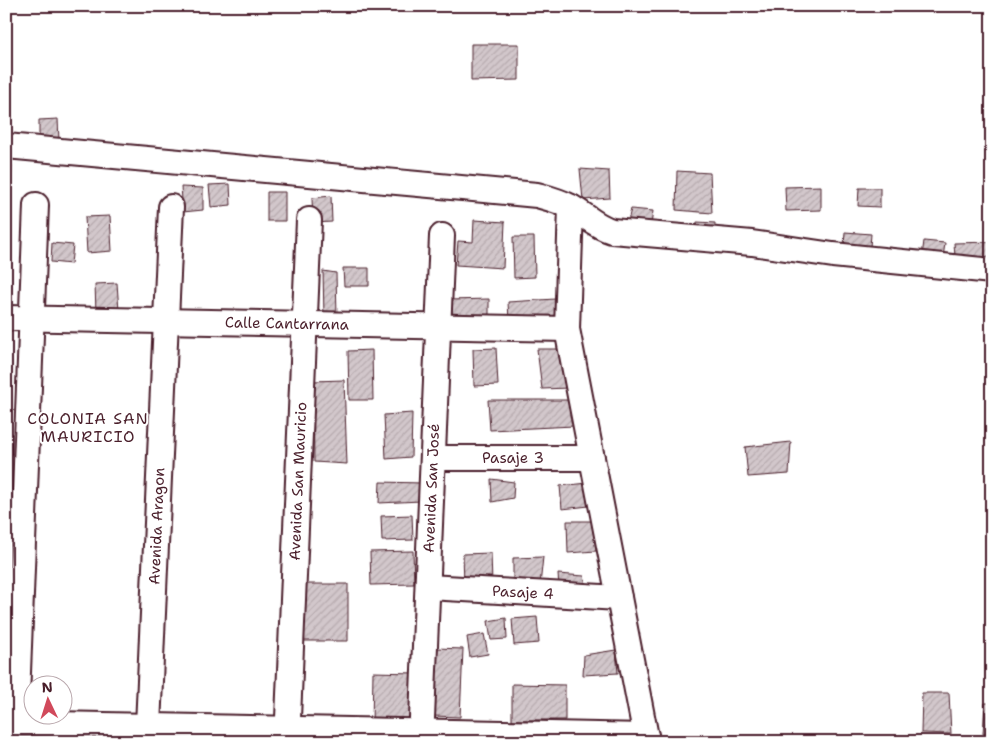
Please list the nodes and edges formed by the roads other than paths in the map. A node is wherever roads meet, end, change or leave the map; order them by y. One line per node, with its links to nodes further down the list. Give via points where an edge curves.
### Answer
1 (6, 146): 4 (street, via 536,195)
2 (36, 205): 9 (street)
3 (171, 207): 10 (street, Avenida Aragon)
4 (571, 207): 7 (street, via 600,228 612,231 743,242 833,255); 13 (street)
5 (309, 220): 11 (street, Avenida San Mauricio)
6 (442, 236): 12 (street, Avenida San José)
7 (992, 271)
8 (6, 318): 9 (street, Calle Cantarrana)
9 (32, 319): 10 (street, Calle Cantarrana); 14 (street)
10 (166, 321): 11 (street, Calle Cantarrana); 21 (street, Avenida Aragon)
11 (305, 324): 12 (street, Calle Cantarrana); 22 (street, Avenida San Mauricio)
12 (439, 326): 13 (street, Calle Cantarrana); 15 (street, Avenida San José)
13 (567, 329): 16 (street)
14 (16, 449): 17 (street)
15 (433, 458): 16 (street, Pasaje 3); 18 (street, Avenida San José)
16 (592, 458): 19 (street)
17 (14, 584): 20 (street)
18 (428, 588): 19 (street, Pasaje 4); 23 (street, Avenida San José)
19 (619, 598): 24 (street)
20 (11, 724): 21 (street)
21 (148, 726): 22 (street)
22 (287, 735): 23 (street)
23 (421, 737): 24 (street)
24 (646, 739)

